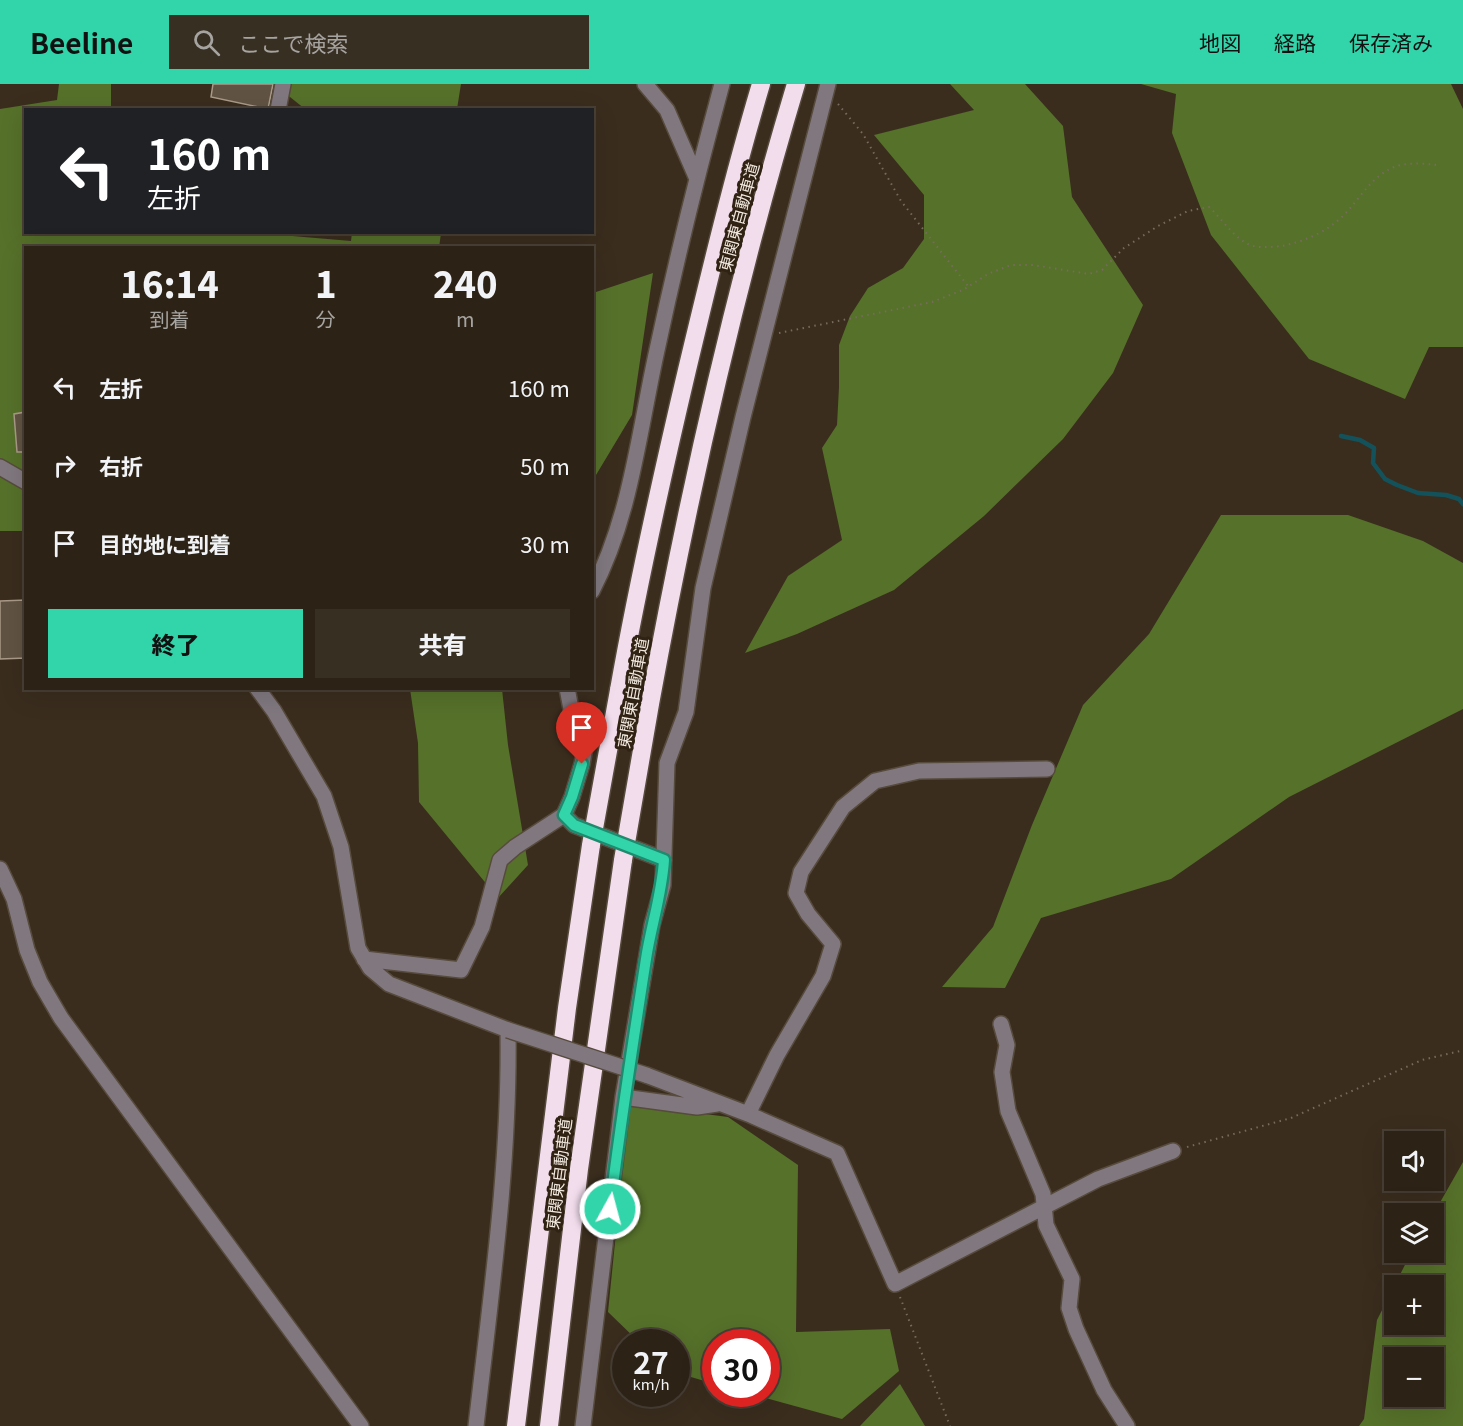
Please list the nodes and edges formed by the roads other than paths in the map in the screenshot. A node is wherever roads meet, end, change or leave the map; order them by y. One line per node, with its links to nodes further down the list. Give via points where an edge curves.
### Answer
1 (283, 84): 7 (street)
2 (645, 84): 8 (street, via 667,110)
3 (722, 84): 8 (street)
4 (761, 84): 28 (highway, 東関東自動車道, bridge, via 679,403 618,690 567,1008)
5 (796, 84): 29 (highway, 東関東自動車道, bridge, via 711,409 682,533 650,704 623,860 579,1169)
6 (827, 87): 16 (street, via 703,588 686,712 666,763)
7 (278, 108)
8 (697, 179): 11 (street, via 625,508)
9 (0, 467): 10 (street)
10 (24, 481)
11 (594, 587)
12 (258, 690): 18 (street, via 324,796 341,847 358,948)
13 (567, 690): 15 (street, via 586,742)
14 (1047, 769): 23 (street, via 919,771 875,781 843,807 801,872 796,893 833,944 823,976)
15 (564, 815): 16 (street, via 574,825); 18 (street, via 500,860 482,927 461,970)
16 (664, 860): 21 (street, via 663,885 652,925)
17 (0, 869): 26 (street, via 14,899 40,982 61,1018)
18 (364, 959): 20 (street, via 389,984)
19 (1000, 1024): 25 (street, via 1007,1045 1002,1072 1008,1111 1043,1194)
20 (508, 1029): 22 (street, bridge); 27 (street, via 509,1093 503,1185)
21 (623, 1097): 22 (street, via 697,1107); 30 (street)
22 (720, 1104): 23 (street)
23 (748, 1114): 25 (street, via 837,1153 895,1284)
24 (1173, 1151): 25 (street, via 1098,1179)
25 (1045, 1208): 31 (street, via 1046,1225 1072,1279 1069,1308 1076,1329 1104,1390)
26 (361, 1426)
27 (476, 1426)
28 (516, 1426)
29 (549, 1426)
30 (584, 1426)
31 (1127, 1426)

